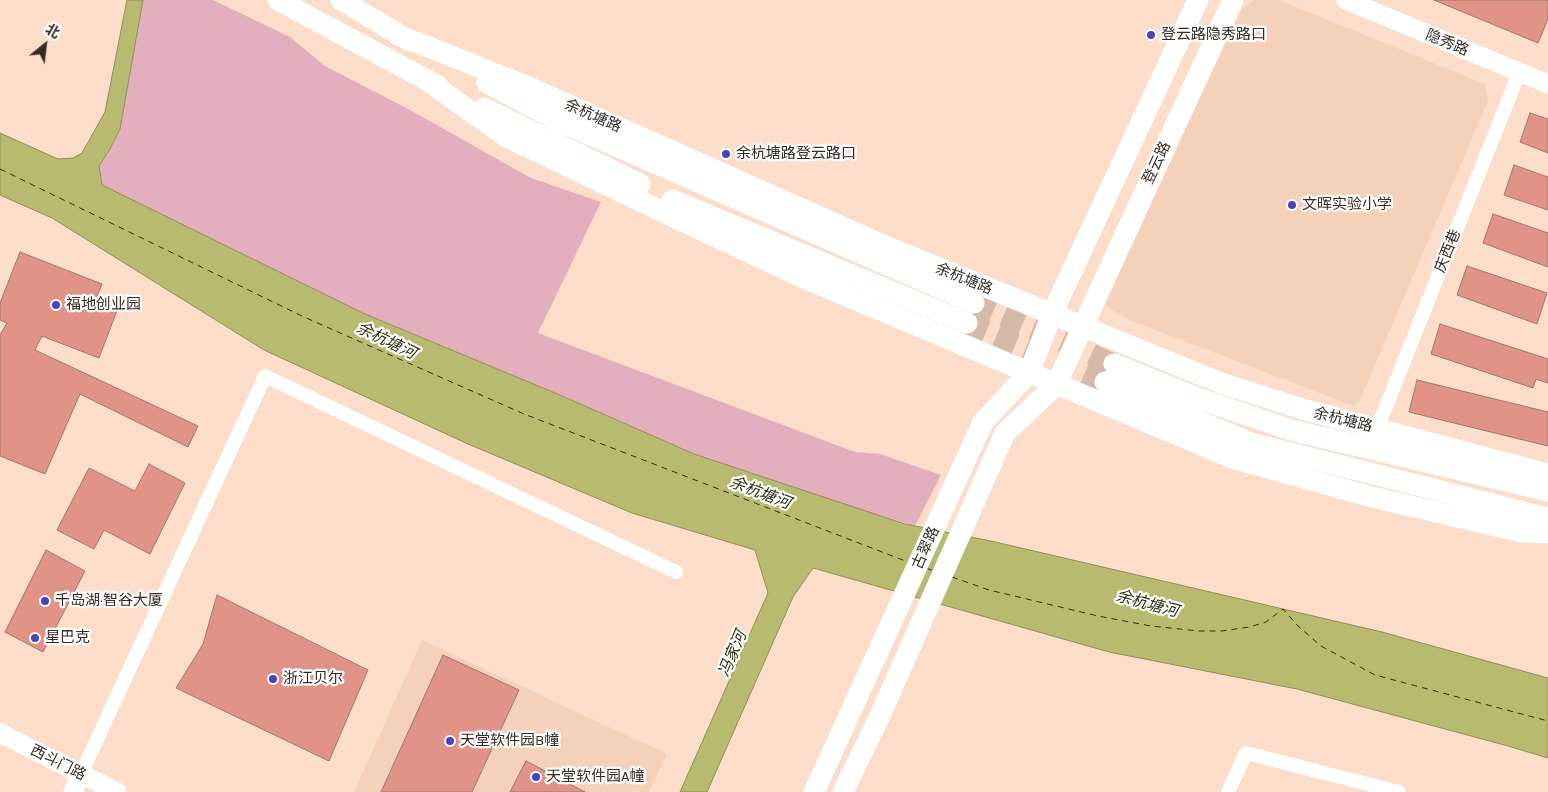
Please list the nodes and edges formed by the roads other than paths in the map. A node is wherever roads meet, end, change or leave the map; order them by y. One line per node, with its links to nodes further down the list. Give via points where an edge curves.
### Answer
1 (278, 0): 8 (main road)
2 (341, 0): 6 (main road, 余杭塘路)
3 (1198, 0): 11 (main road, 登云路)
4 (1233, 0): 13 (main road, 登云路)
5 (1346, 0): 7 (street, 隐秀路)
6 (398, 35): 10 (main road, 余杭塘路, via 562,123); 11 (main road, 余杭塘路, via 524,85 883,245)
7 (1519, 73): 9 (street, 隐秀路); 16 (street, 庆西巷)
8 (425, 79): 12 (main road, via 690,209); 14 (main road, via 505,136 804,278)
9 (1548, 84)
10 (974, 303)
11 (1052, 314): 13 (main road, 余杭塘路); 14 (main road, 古翠路)
12 (967, 323)
13 (1082, 326): 15 (main road, 古翠路); 16 (main road, 余杭塘路, via 1221,383)
14 (1029, 373): 15 (main road); 26 (main road, 古翠路, via 983,422)
15 (1056, 385): 20 (main road, via 1235,459 1382,499 1522,532); 27 (main road, 古翠路, via 1005,433)
16 (1377, 429): 17 (main road, 余杭塘路)
17 (1548, 474)
18 (1548, 491): 19 (main road, 余杭塘路, via 1291,430 1110,373 1251,444)
19 (1548, 518)
20 (1548, 533)
21 (676, 572): 23 (street, via 264,376)
22 (0, 733): 23 (street, 西斗门路)
23 (81, 774): 24 (street); 25 (street, 西斗门路)
24 (73, 792)
25 (117, 792)
26 (814, 792)
27 (843, 792)
28 (1228, 792): 29 (street, via 1246,753)
29 (1399, 792)

